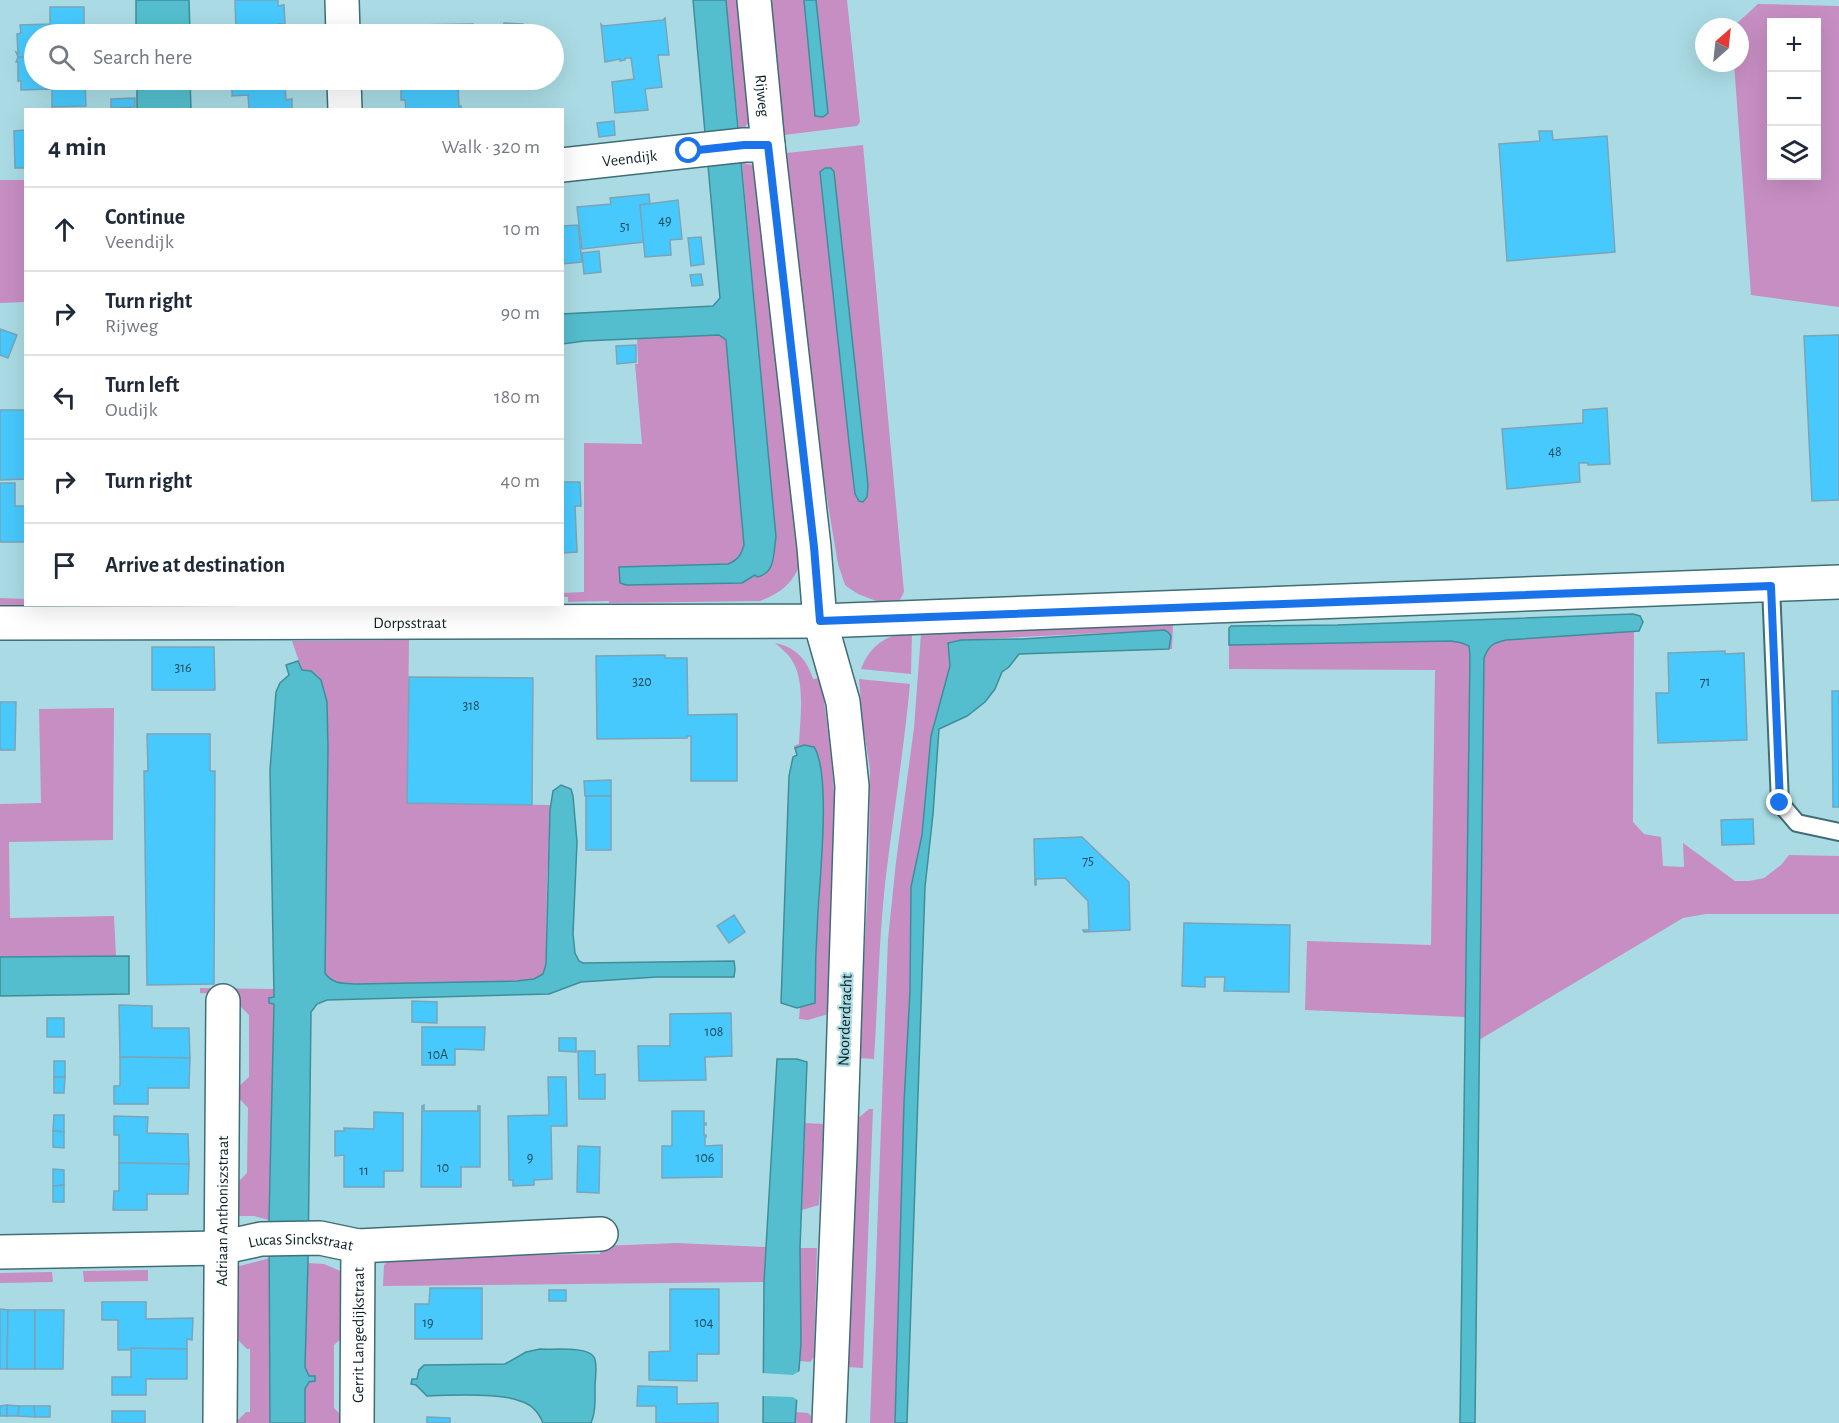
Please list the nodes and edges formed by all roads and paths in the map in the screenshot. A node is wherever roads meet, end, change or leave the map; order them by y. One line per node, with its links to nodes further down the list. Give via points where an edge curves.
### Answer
1 (342, 0): 3 (street)
2 (754, 0): 6 (street, Rijweg)
3 (343, 24)
4 (344, 90): 5 (street)
5 (345, 108)
6 (756, 145): 7 (street, Veendijk); 10 (street, Rijweg, via 814,547)
7 (564, 165)
8 (1839, 582): 9 (street, Dorpsstraat)
9 (1771, 586): 10 (street, Dorpsstraat); 12 (lane, via 1780,803 1797,823)
10 (820, 621): 11 (street, Dorpsstraat); 20 (street, Noorderdracht, via 843,702 852,786)
11 (0, 623)
12 (1839, 832)
13 (223, 1001): 16 (street, Adriaan Anthoniszstraat)
14 (601, 1234): 15 (street, Lucas Sinckstraat)
15 (358, 1245): 16 (street, Lucas Sinckstraat, via 320,1238 261,1239); 19 (street, Gerrit Langedijkstraat)
16 (220, 1248): 17 (street, Lucas Sinckstraat); 18 (street, Adriaan Anthoniszstraat)
17 (0, 1252)
18 (220, 1423)
19 (357, 1423)
20 (829, 1423)

